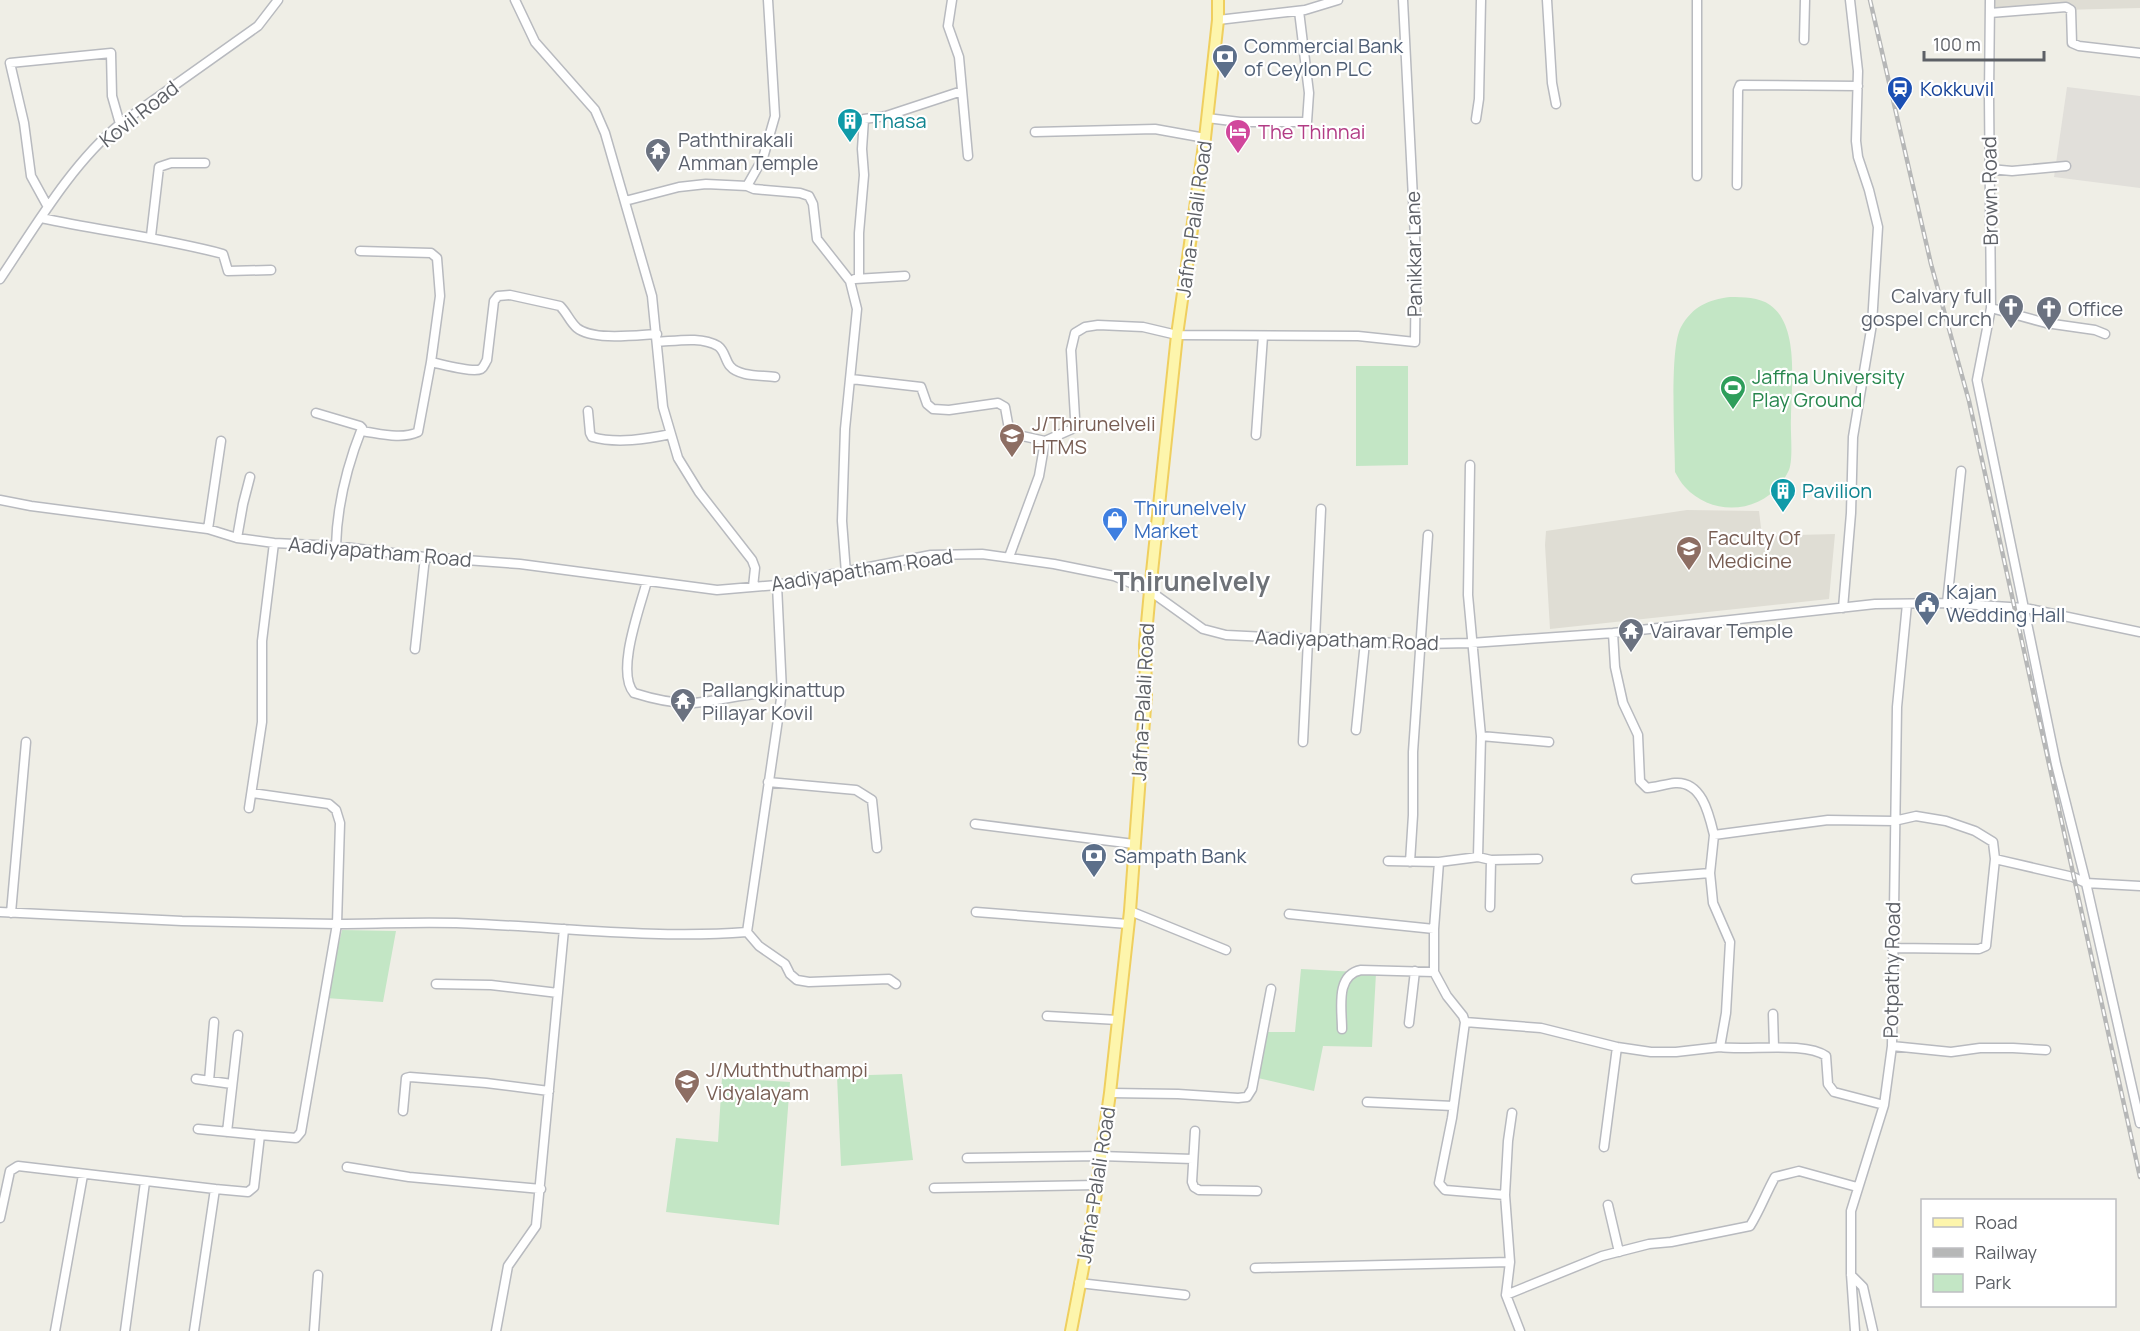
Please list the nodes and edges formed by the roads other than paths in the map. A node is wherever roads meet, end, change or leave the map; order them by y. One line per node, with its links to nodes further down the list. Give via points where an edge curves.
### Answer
1 (279, 0): 24 (street, Kovil Road, via 258,26)
2 (515, 0): 34 (street, via 535,42 595,110)
3 (768, 0): 33 (street, via 775,116 764,158)
4 (952, 0): 20 (street, via 948,27 959,57)
5 (1218, 0): 16 (main road, Jafna-Palali Road)
6 (1338, 0): 14 (street)
7 (1403, 0): 46 (street, Panikkar Lane, via 1416,258 1415,342 1358,336)
8 (1481, 0): 23 (street)
9 (1546, 0): 21 (street)
10 (1697, 0): 31 (street)
11 (1805, 0): 17 (street)
12 (1850, 0): 19 (street)
13 (1990, 0): 15 (street, Brown Road)
14 (1299, 11): 16 (street); 22 (street, via 1309,93 1307,122)
15 (1990, 13): 18 (street, via 2066,7 2071,10 2072,43); 30 (street, Brown Road)
16 (1218, 20): 22 (main road, Jafna-Palali Road)
17 (1804, 40)
18 (2140, 53)
19 (1858, 86): 32 (street, via 1740,85); 77 (street, via 1858,157 1878,227 1872,324 1853,437)
20 (962, 91): 27 (street); 42 (street, via 886,116 864,119 864,175)
21 (1556, 104)
22 (1207, 118): 26 (main road, Jafna-Palali Road)
23 (1476, 118)
24 (120, 123): 35 (street, Kovil Road, via 102,139); 35 (street, via 112,96 111,53 10,63 31,176)
25 (1035, 132): 26 (street, via 1155,129)
26 (1205, 138): 45 (main road, Jafna-Palali Road)
27 (968, 156)
28 (205, 163): 37 (street, via 159,167)
29 (2066, 166): 30 (street)
30 (1990, 169): 43 (street, Brown Road)
31 (1697, 176)
32 (1737, 185)
33 (747, 186): 34 (street, via 679,187); 42 (street, via 809,196 817,239)
34 (625, 201): 47 (street, via 652,296)
35 (48, 207): 36 (street, Kovil Road)
36 (41, 218): 37 (street); 41 (street, Kovil Road)
37 (151, 236): 39 (street, via 223,254 228,271)
38 (360, 251): 48 (street, via 431,253 436,258 440,296)
39 (271, 270)
40 (905, 276): 42 (street)
41 (0, 279)
42 (854, 279): 50 (street, via 857,309)
43 (1991, 308): 44 (street); 78 (street, Brown Road, via 1977,380)
44 (2105, 334)
45 (1177, 335): 46 (street, Panikkar Lane); 57 (street, Panikkar Lane, via 1143,327 1098,325 1075,333 1071,350 1075,418 1072,429); 74 (main road, Jafna-Palali Road)
46 (1263, 336): 55 (street)
47 (657, 338): 48 (street, via 582,332 560,306 498,296 484,367 466,369); 49 (street, via 716,345 737,372); 54 (street, via 663,407)
48 (431, 362): 53 (street, via 417,432 401,436)
49 (775, 376)
50 (851, 379): 57 (street, via 921,387 933,409 998,403 1005,407 1013,435); 70 (street, via 842,520)
51 (588, 411): 54 (street, via 592,437 644,440)
52 (316, 413): 53 (street, via 360,426)
53 (361, 431): 67 (street, via 354,444 337,517)
54 (671, 434): 73 (street, via 678,458 699,492 752,560)
55 (1256, 435)
56 (221, 441): 63 (street)
57 (1045, 441): 69 (street, via 1038,476)
58 (1470, 465): 83 (street)
59 (1961, 471): 75 (street)
60 (250, 477): 65 (street)
61 (0, 500): 63 (street, Aadiyapatham Road)
62 (1321, 509): 81 (street)
63 (208, 529): 65 (street, Aadiyapatham Road)
64 (1428, 536): 84 (street)
65 (237, 538): 66 (street, Aadiyapatham Road)
66 (274, 543): 67 (street, Aadiyapatham Road); 93 (street, via 262,641 262,722)
67 (336, 546): 68 (street, Aadiyapatham Road)
68 (425, 557): 71 (street, Aadiyapatham Road, via 520,564); 85 (street)
69 (1009, 557): 70 (street, Aadiyapatham Road, via 931,555); 74 (street, Aadiyapatham Road, via 1114,576)
70 (846, 573): 72 (street, Aadiyapatham Road)
71 (647, 581): 73 (street, Aadiyapatham Road, via 717,590); 86 (street, via 630,640 629,674 634,693 692,703)
72 (777, 585): 73 (street, Aadiyapatham Road); 86 (street)
73 (753, 587)
74 (1150, 591): 81 (street, Aadiyapatham Road, via 1203,628 1226,635); 98 (main road, Jafna-Palali Road)
75 (1947, 603): 76 (street, Aadiyapatham Road); 78 (street, Aadiyapatham Road)
76 (1907, 604): 77 (street, Aadiyapatham Road); 95 (street, Potpathy Road, via 1897,707)
77 (1843, 608): 80 (street, Aadiyapatham Road)
78 (2025, 608): 79 (street, Aadiyapatham Road); 109 (street, via 2056,764)
79 (2140, 632)
80 (1612, 633): 83 (street, Aadiyapatham Road); 97 (street, via 1623,703 1638,735 1640,781 1647,788 1688,785 1700,795)
81 (1311, 640): 82 (street, Aadiyapatham Road); 90 (street)
82 (1365, 642): 84 (street, Aadiyapatham Road); 87 (street)
83 (1471, 643): 84 (street, Aadiyapatham Road); 88 (street)
84 (1419, 644): 105 (street)
85 (415, 649)
86 (782, 692): 92 (street)
87 (1356, 730)
88 (1481, 736): 91 (street); 100 (street)
89 (26, 742): 115 (street)
90 (1303, 742)
91 (1549, 742)
92 (768, 782): 99 (street, via 856,790 872,800); 121 (street)
93 (252, 793): 94 (street); 117 (street, via 329,804 336,810 340,831)
94 (249, 808)
95 (1894, 821): 97 (street, via 1828,820); 102 (street, via 1916,816 1975,831 1993,842); 122 (street, Potpathy Road)
96 (975, 824): 98 (street)
97 (1714, 835): 107 (street)
98 (1134, 844): 112 (main road, Jafna-Palali Road)
99 (877, 848)
100 (1478, 857): 103 (street); 106 (street)
101 (1538, 859): 103 (street)
102 (1995, 859): 109 (street); 122 (street, via 1986,946)
103 (1491, 860): 111 (street)
104 (1388, 861): 105 (street)
105 (1410, 862): 106 (street)
106 (1439, 862): 120 (street)
107 (1710, 873): 108 (street); 140 (street, via 1713,903 1730,942)
108 (1636, 879)
109 (2086, 883): 110 (street); 153 (street)
110 (2140, 886)
111 (1490, 907)
112 (1130, 911): 118 (main road, Jafna-Palali Road); 123 (street)
113 (0, 912): 115 (street)
114 (976, 912): 118 (street)
115 (12, 913): 117 (street)
116 (1289, 914): 120 (street)
117 (337, 924): 119 (street, via 475,923); 157 (street, via 301,1132 296,1137)
118 (1128, 924): 132 (main road, Jafna-Palali Road)
119 (564, 929): 121 (street, via 712,935); 129 (street)
120 (1434, 929): 125 (street)
121 (747, 932): 127 (street, via 797,980 889,980)
122 (1892, 948): 138 (street, Potpathy Road)
123 (1226, 950)
124 (1415, 971): 125 (street); 135 (street); 136 (street, via 1352,972 1343,987)
125 (1434, 972): 134 (street)
126 (436, 984): 129 (street, via 491,985)
127 (896, 984)
128 (1271, 990): 147 (street, via 1252,1089 1247,1096)
129 (558, 993): 146 (street)
130 (1773, 1014): 141 (street)
131 (1047, 1016): 132 (street)
132 (1118, 1020): 147 (main road, Jafna-Palali Road)
133 (214, 1022): 144 (street)
134 (1465, 1022): 139 (street, via 1541,1028); 150 (street)
135 (1409, 1023)
136 (1342, 1029)
137 (238, 1035): 145 (street)
138 (1892, 1046): 142 (street, via 1951,1052 1980,1048); 149 (street, Potpathy Road)
139 (1617, 1047): 140 (street, via 1652,1052); 158 (street)
140 (1720, 1047): 141 (street)
141 (1774, 1047): 149 (street, via 1819,1051 1826,1056 1828,1084 1834,1092)
142 (2046, 1050)
143 (196, 1079): 144 (street)
144 (209, 1081): 145 (street)
145 (232, 1084): 156 (street)
146 (549, 1091): 151 (street, via 410,1077 406,1078); 170 (street)
147 (1110, 1093): 159 (main road, Jafna-Palali Road)
148 (1367, 1102): 150 (street)
149 (1884, 1105): 167 (street, Potpathy Road)
150 (1454, 1106): 172 (street, via 1441,1188)
151 (403, 1111)
152 (1512, 1113): 172 (street)
153 (2140, 1123)
154 (198, 1129): 156 (street)
155 (1196, 1131): 161 (street)
156 (227, 1132): 157 (street)
157 (260, 1135): 169 (street, via 252,1190)
158 (1604, 1147)
159 (1100, 1156): 160 (street); 161 (street); 166 (main road, Jafna-Palali Road)
160 (967, 1158)
161 (1193, 1159): 171 (street, via 1192,1182 1197,1188)
162 (347, 1167): 170 (street)
163 (83, 1175): 164 (street, via 18,1167); 165 (street); 183 (street)
164 (4, 1177): 174 (street)
165 (145, 1182): 169 (street); 184 (street)
166 (1097, 1185): 168 (street); 180 (main road, Jafna-Palali Road)
167 (1857, 1187): 175 (street, via 1799,1171 1776,1177 1750,1226); 179 (street, Potpathy Road, via 1851,1211)
168 (934, 1188)
169 (215, 1189): 185 (street)
170 (541, 1189): 187 (street, via 536,1226 508,1266)
171 (1257, 1191)
172 (1505, 1196): 176 (street)
173 (1608, 1204): 175 (street)
174 (0, 1218)
175 (1619, 1252): 182 (street)
176 (1510, 1262): 177 (street); 182 (street)
177 (1255, 1268)
178 (318, 1275): 186 (street)
179 (1851, 1275): 190 (street, Potpathy Road); 191 (street, via 1863,1287)
180 (1079, 1283): 181 (street); 188 (main road, Jafna-Palali Road)
181 (1185, 1295)
182 (1506, 1295): 189 (street)
183 (55, 1331)
184 (125, 1331)
185 (194, 1331)
186 (314, 1331)
187 (496, 1331)
188 (1071, 1331)
189 (1520, 1331)
190 (1855, 1331)
191 (1873, 1331)

